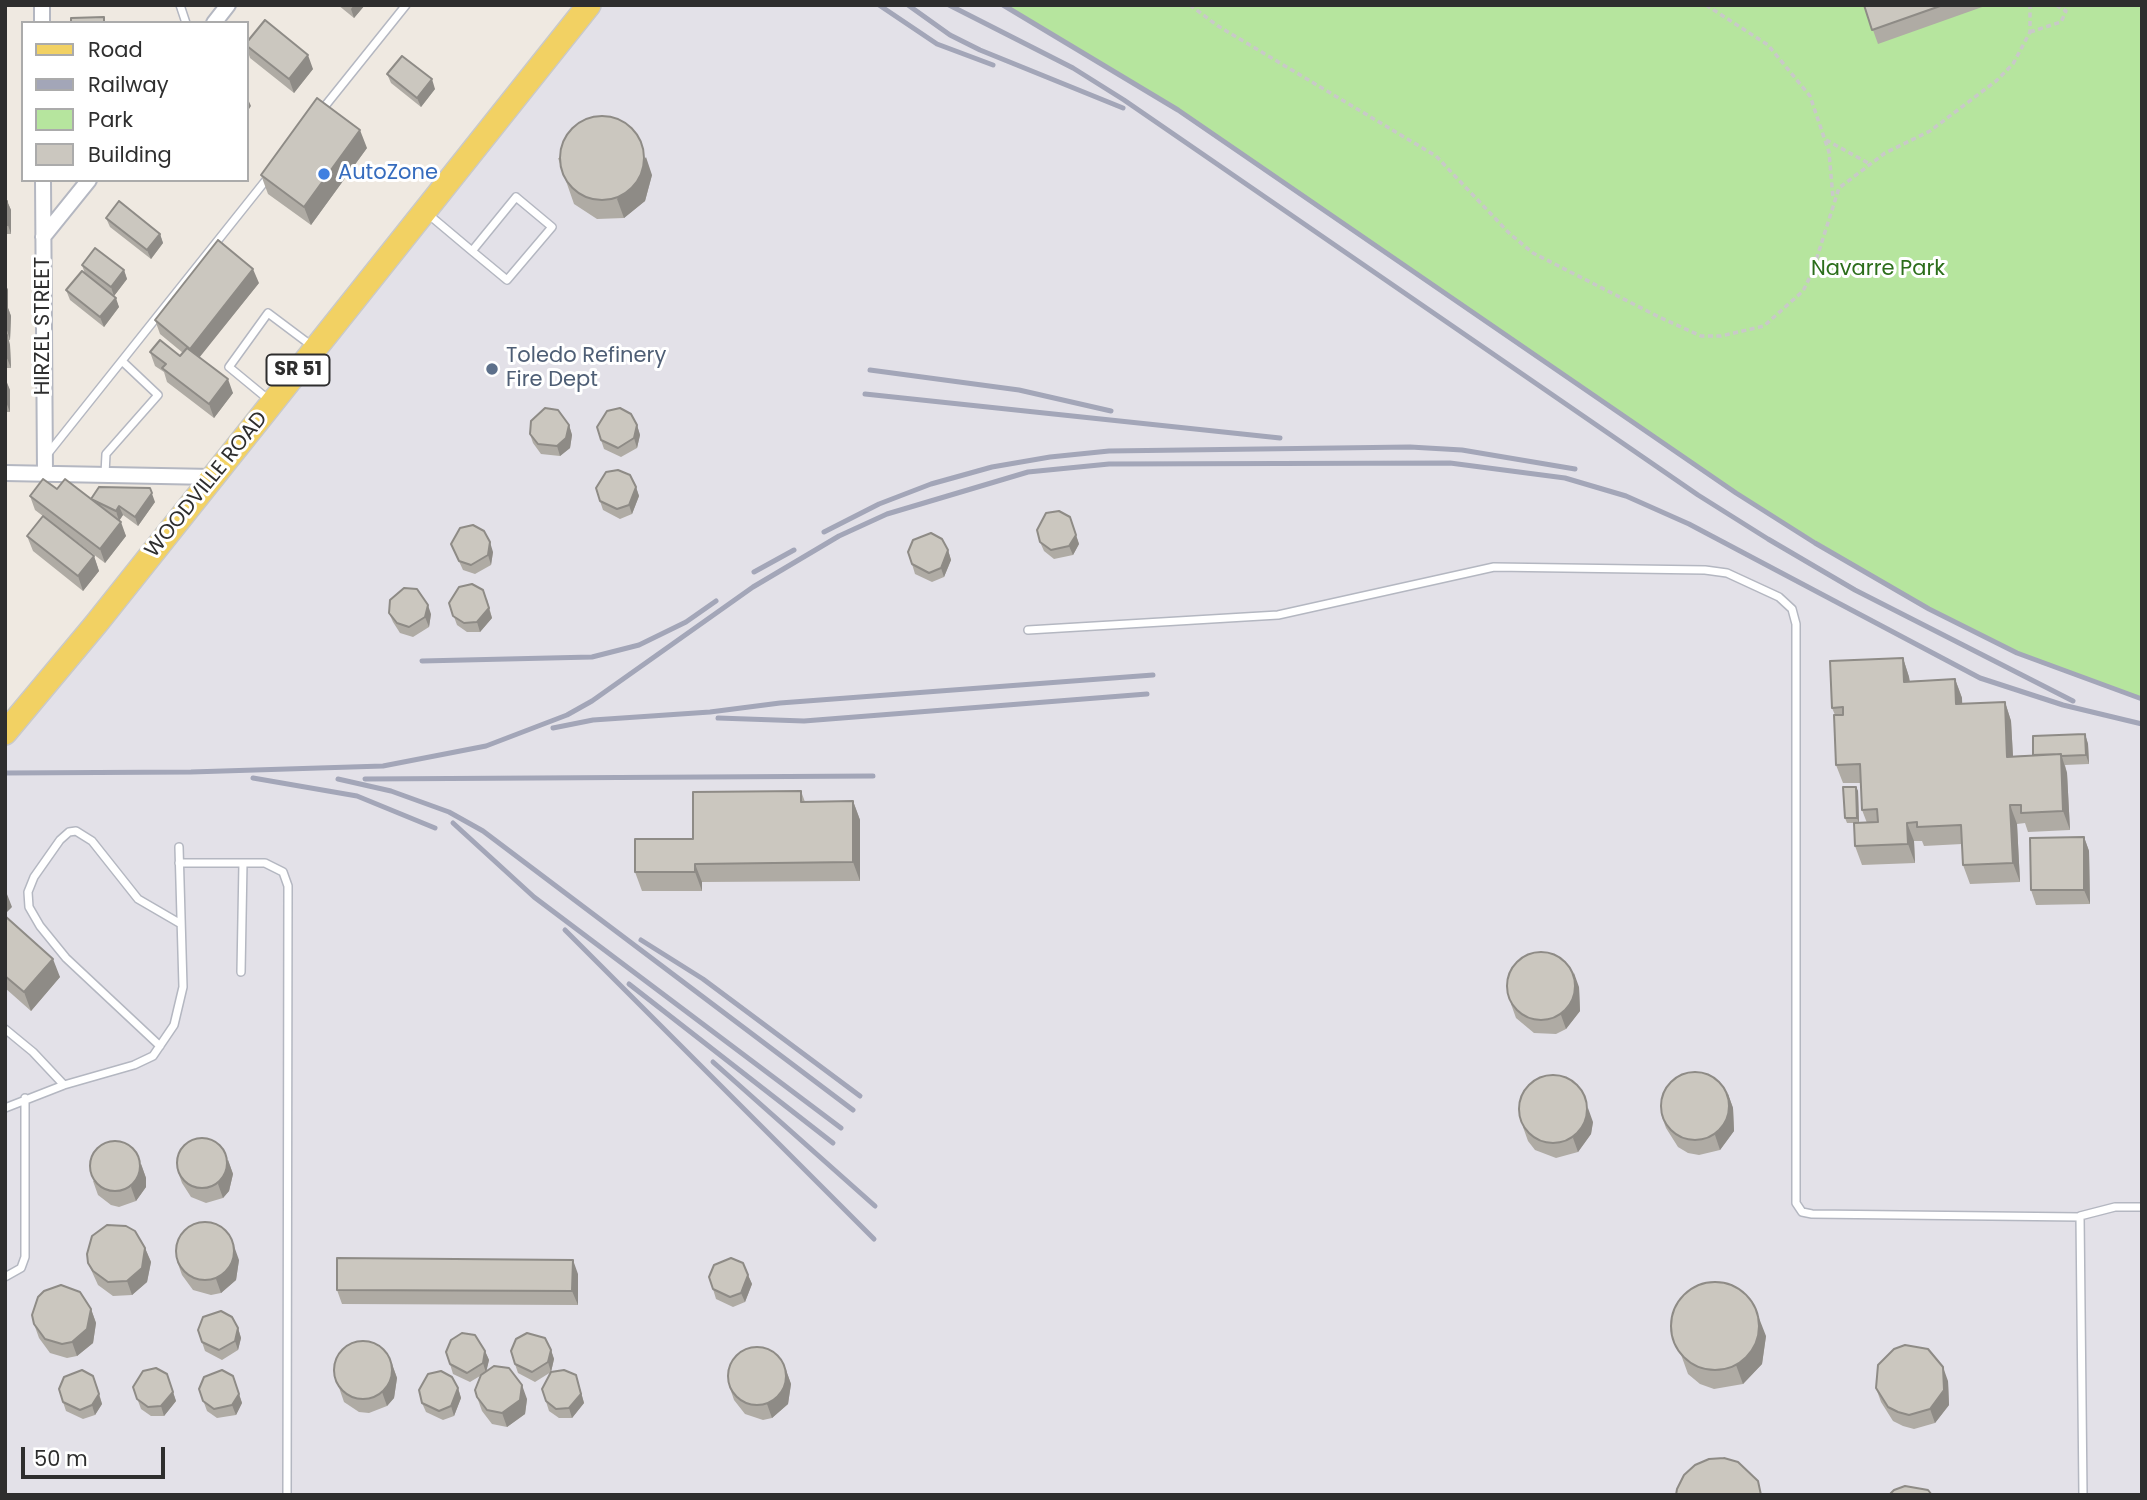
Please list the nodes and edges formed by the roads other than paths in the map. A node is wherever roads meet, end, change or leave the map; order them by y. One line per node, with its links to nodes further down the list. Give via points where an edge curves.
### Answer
1 (228, 5): 4 (street)
2 (406, 5): 5 (lane)
3 (589, 5): 9 (main road, WOODVILLE ROAD / SR 51)
4 (216, 21)
5 (311, 124)
6 (277, 167): 13 (lane)
7 (43, 182): 10 (street, HIRZEL STREET)
8 (87, 182): 10 (street)
9 (425, 211): 11 (lane); 12 (main road, WOODVILLE ROAD / SR 51)
10 (43, 237): 15 (street, HIRZEL STREET)
11 (472, 251): 11 (lane, via 516,197 552,227 507,280)
12 (316, 348): 14 (main road, WOODVILLE ROAD / SR 51); 14 (lane, via 268,313 229,367)
13 (122, 361): 15 (lane); 18 (lane, via 158,395 106,454)
14 (272, 403): 19 (main road, WOODVILLE ROAD / SR 51)
15 (45, 457): 17 (street, HIRZEL STREET)
16 (5, 473): 17 (street)
17 (45, 473): 18 (street)
18 (105, 474): 19 (street)
19 (213, 477): 21 (main road, WOODVILLE ROAD / SR 51)
20 (1028, 630): 33 (lane, via 1278,615 1494,568 1705,570 1727,573 1779,597 1792,609 1796,624 1796,1203 1802,1212 1812,1214)
21 (5, 733)
22 (179, 847): 23 (lane)
23 (179, 863): 24 (lane); 25 (lane)
24 (243, 863): 26 (lane); 35 (lane, via 278,867 288,886)
25 (181, 924): 28 (lane, via 183,987 174,1025); 28 (lane, via 138,899 85,835 69,832 60,840 28,892 29,907 66,958)
26 (241, 972)
27 (5, 1029): 29 (lane)
28 (160, 1046): 29 (lane, via 153,1056 134,1065)
29 (64, 1085): 30 (lane)
30 (25, 1098): 31 (lane); 34 (lane, via 25,1257 21,1268)
31 (5, 1108)
32 (2142, 1208): 33 (lane, via 2115,1207)
33 (2080, 1217): 36 (lane)
34 (5, 1277)
35 (287, 1495)
36 (2083, 1495)

